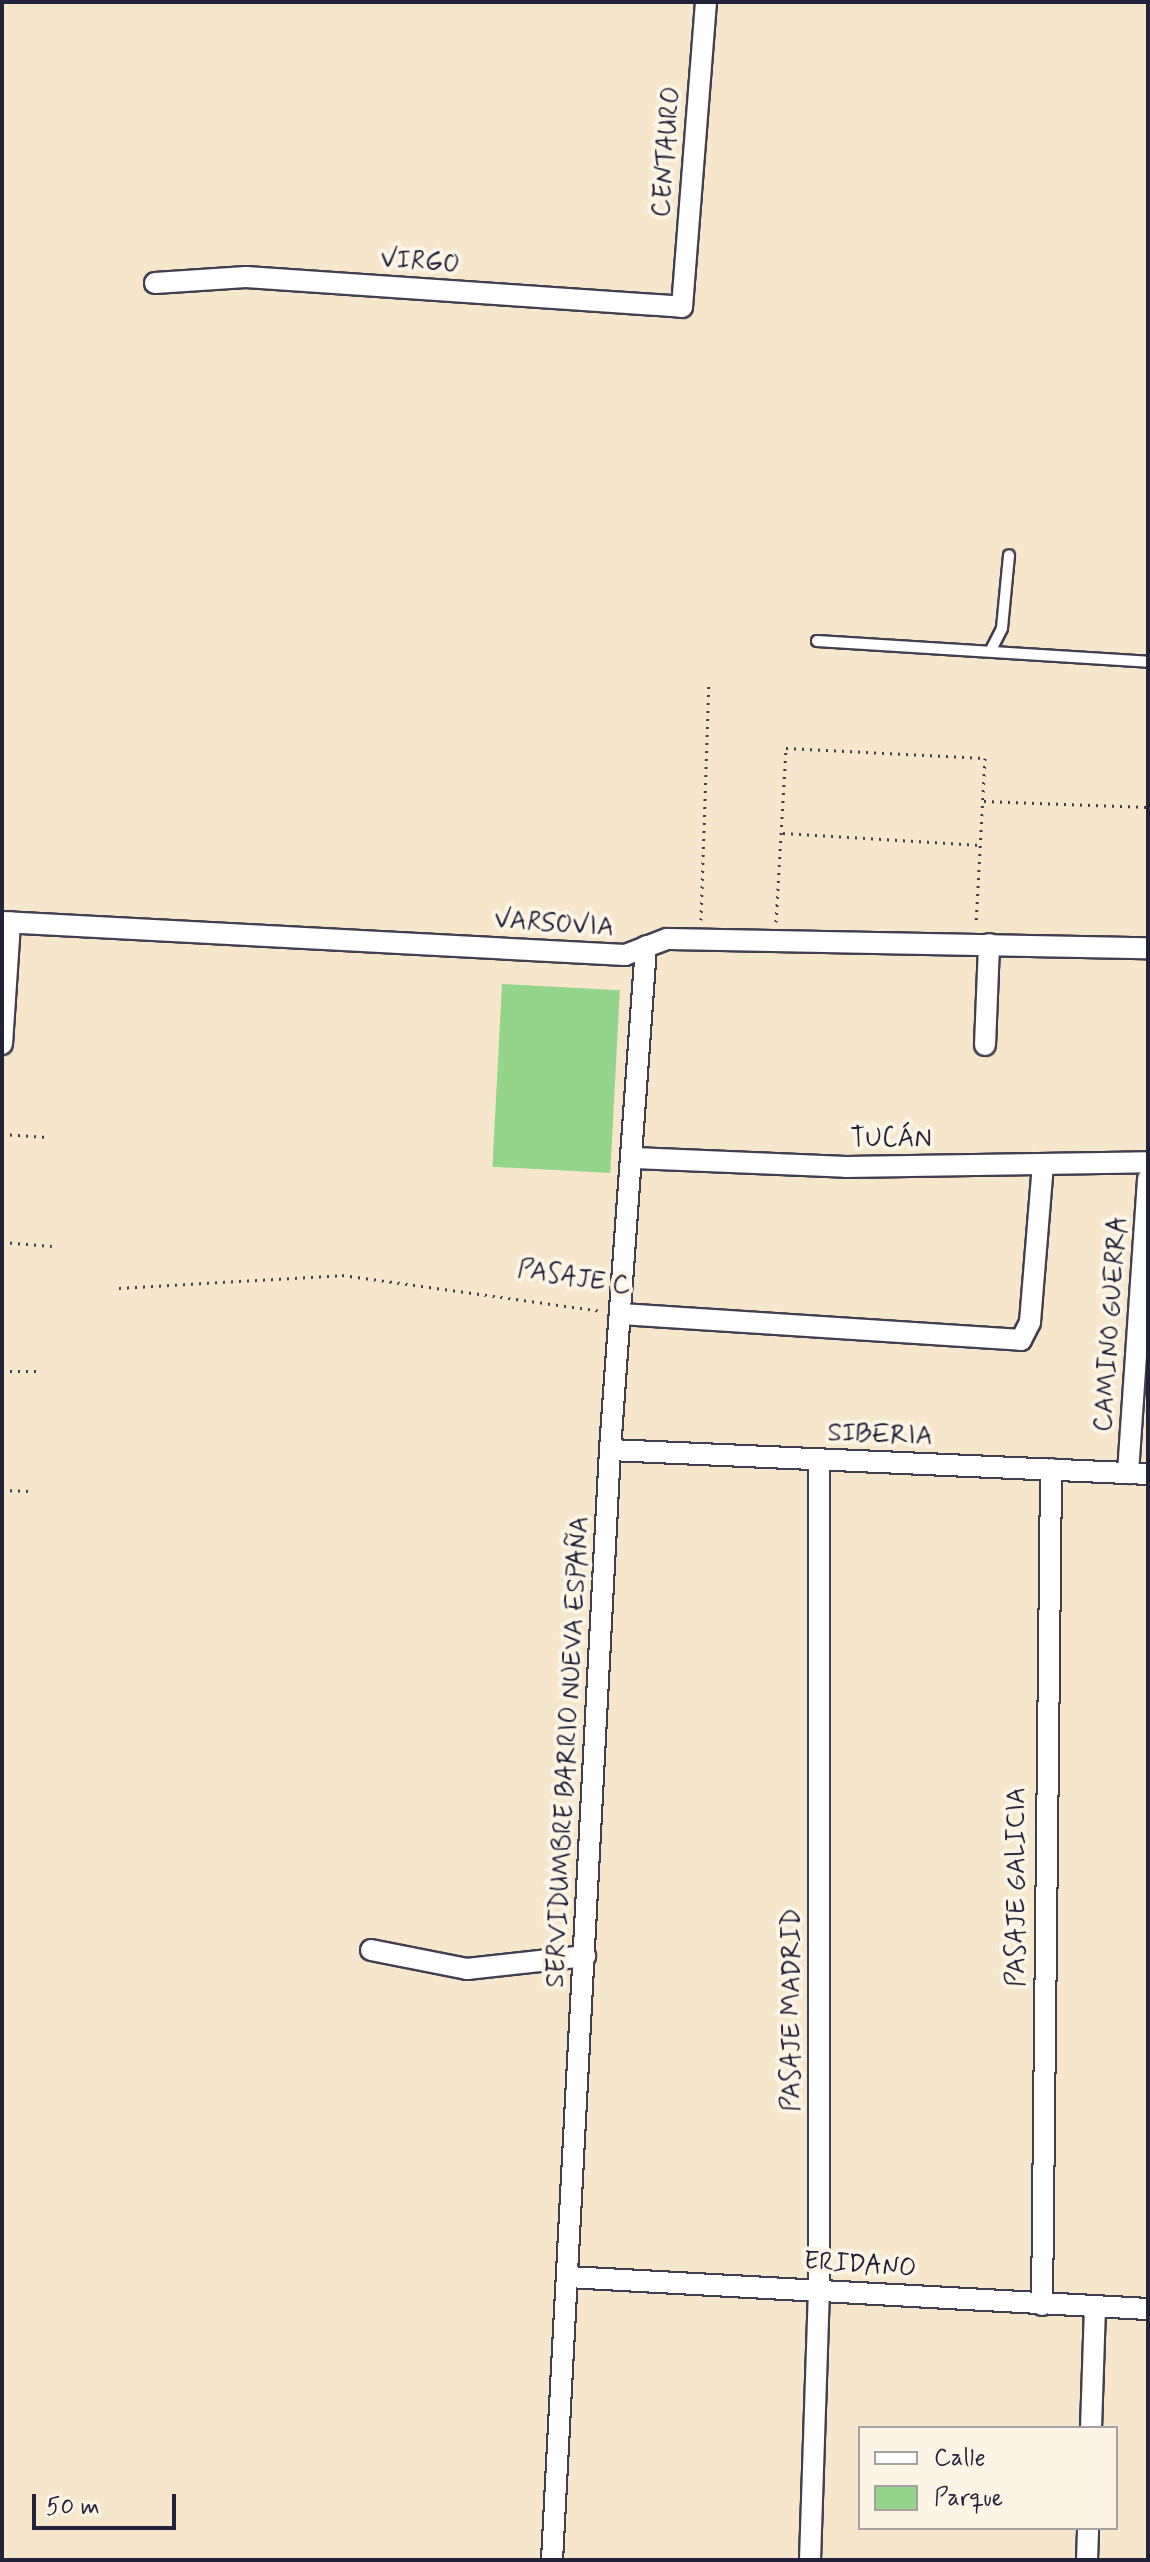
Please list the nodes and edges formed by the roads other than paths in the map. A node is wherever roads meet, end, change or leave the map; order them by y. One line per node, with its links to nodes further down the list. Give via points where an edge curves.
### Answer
1 (706, 2): 3 (street, CENTAURO)
2 (155, 283): 3 (street, VIRGO, via 246,277)
3 (682, 307)
4 (1009, 555): 6 (lane, via 1002,628)
5 (817, 641): 6 (lane)
6 (992, 648): 7 (lane, via 1009,656)
7 (1148, 662)
8 (6, 922): 10 (street, VARSOVIA, via 625,955); 12 (street)
9 (982, 944): 10 (street, VARSOVIA, via 705,939); 11 (street, VARSOVIA); 13 (street)
10 (646, 946): 14 (street, SERVIDUMBRE BARRIO NUEVA ESPAÑA)
11 (1148, 948)
12 (2, 1044)
13 (985, 1045)
14 (634, 1158): 16 (street, TUCÁN); 18 (street, SERVIDUMBRE BARRIO NUEVA ESPAÑA)
15 (1148, 1162): 16 (street, TUCÁN)
16 (1043, 1165): 18 (street, PASAJE C, via 1030,1322 1021,1340)
17 (1148, 1179): 22 (street, CAMINO GUERRA)
18 (621, 1314): 19 (street, SERVIDUMBRE BARRIO NUEVA ESPAÑA)
19 (610, 1450): 20 (street, SIBERIA); 24 (street, SERVIDUMBRE BARRIO NUEVA ESPAÑA)
20 (819, 1459): 21 (street, SIBERIA); 26 (street, PASAJE MADRID)
21 (1051, 1469): 22 (street, SIBERIA); 27 (street, PASAJE GALICIA)
22 (1138, 1473)
23 (371, 1950): 24 (street, via 467,1969)
24 (585, 1956): 25 (street, SERVIDUMBRE BARRIO NUEVA ESPAÑA)
25 (568, 2277): 26 (street, ERIDANO); 32 (street, SERVIDUMBRE BARRIO NUEVA ESPAÑA)
26 (819, 2289): 27 (street, ERIDANO); 33 (street, PASAJE MADRID)
27 (1042, 2305): 28 (street, ERIDANO)
28 (1095, 2307): 29 (street, ERIDANO); 30 (street)
29 (1148, 2309)
30 (1091, 2426)
31 (1088, 2530): 34 (street)
32 (552, 2560)
33 (810, 2560)
34 (1087, 2560)

